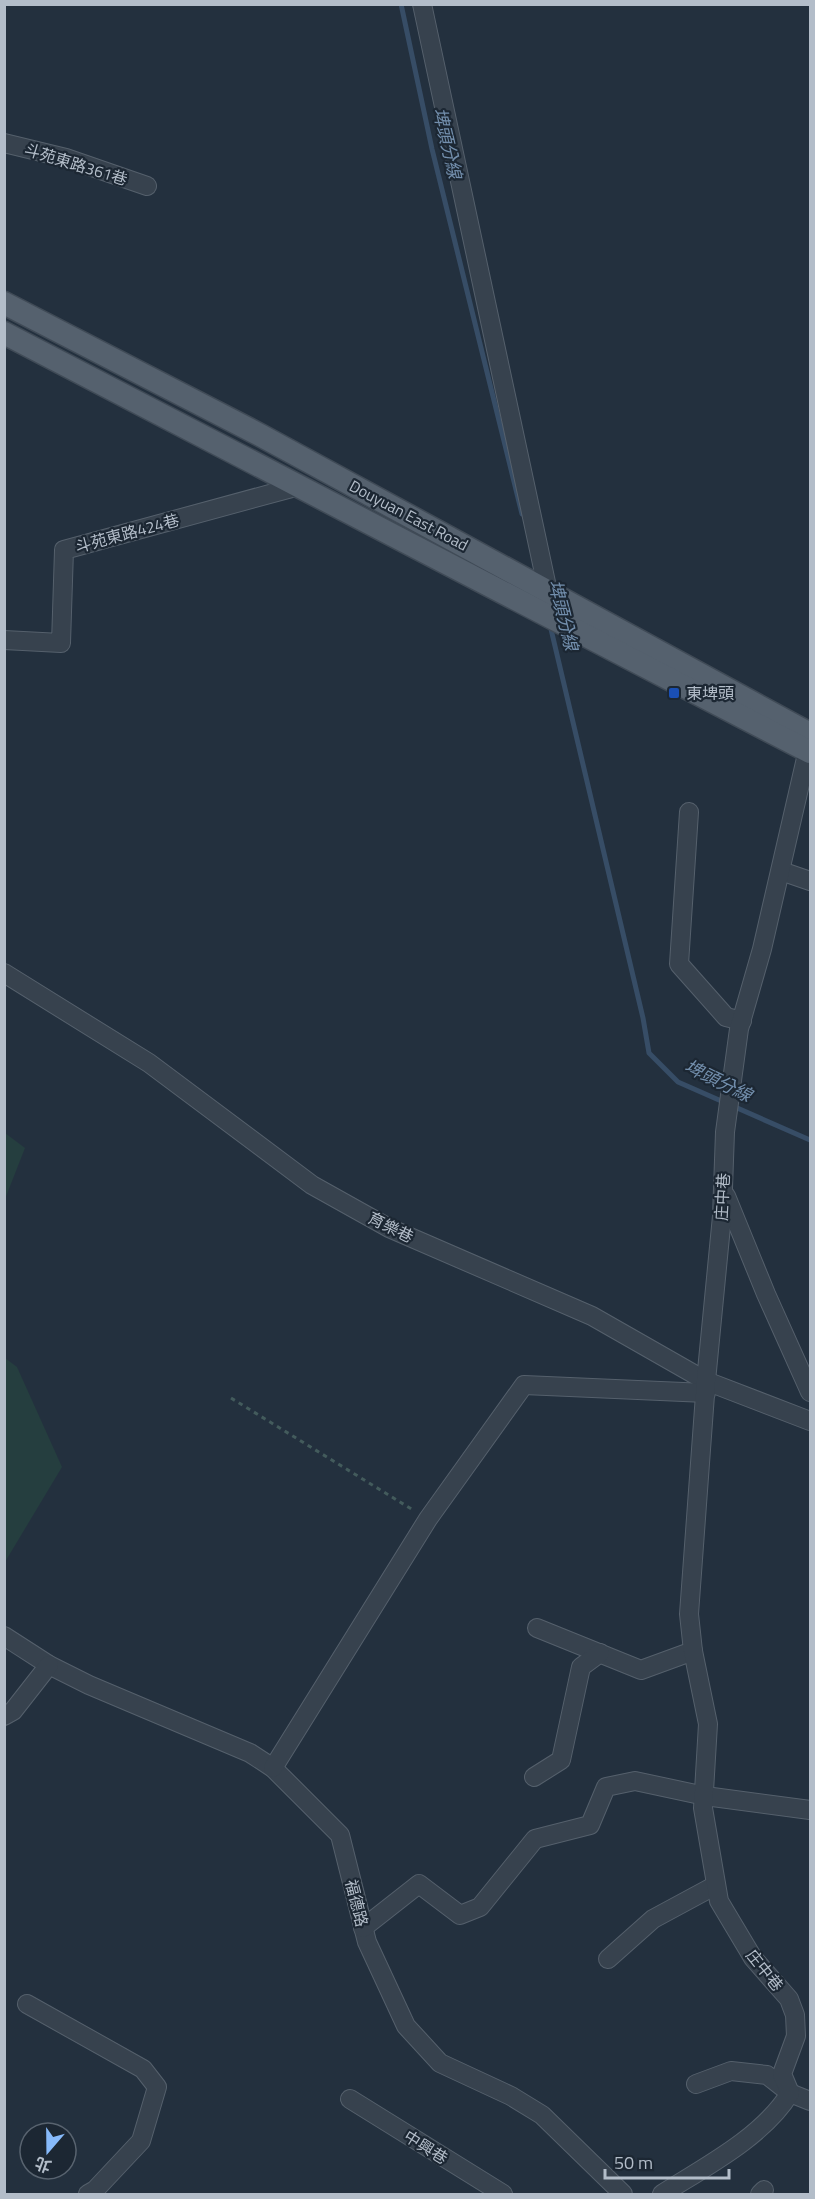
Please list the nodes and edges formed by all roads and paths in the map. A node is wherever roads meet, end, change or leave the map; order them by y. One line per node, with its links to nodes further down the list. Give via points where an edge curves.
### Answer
1 (422, 4): 7 (street)
2 (4, 143): 3 (street, 斗苑東路361巷, via 66,158)
3 (147, 186)
4 (4, 303): 7 (main road, Douyuan East Road)
5 (4, 333): 6 (main road, Douyuan East Road)
6 (299, 486): 8 (main road, Douyuan East Road); 9 (street, 斗苑東路424巷, via 64,550 61,643)
7 (547, 590): 8 (street); 10 (main road, Douyuan East Road)
8 (556, 619): 10 (main road, Douyuan East Road)
9 (4, 640)
10 (810, 745): 12 (street, 庄中巷)
11 (690, 812): 15 (street, via 680,964 726,1017)
12 (781, 871): 13 (street); 15 (street, 庄中巷)
13 (810, 881)
14 (4, 973): 17 (street, 育樂巷, via 149,1063 312,1185 389,1228 592,1316)
15 (742, 1021): 16 (street, 庄中巷, via 725,1132)
16 (723, 1188): 17 (street, 庄中巷); 18 (street)
17 (706, 1387): 20 (street, 育樂巷); 21 (street, via 524,1385); 24 (street, 庄中巷, via 689,1614)
18 (810, 1392)
19 (231, 1398): 21 (path)
20 (810, 1421)
21 (428, 1519): 28 (street)
22 (537, 1628): 25 (street)
23 (4, 1636): 26 (street, 福德路)
24 (693, 1651): 25 (street, via 641,1670); 30 (street, 庄中巷, via 708,1724)
25 (600, 1653): 29 (street, via 581,1667 561,1760)
26 (49, 1665): 27 (street, via 13,1711); 28 (street, 福德路, via 250,1753)
27 (4, 1716)
28 (273, 1768): 33 (street, 福德路, via 340,1836)
29 (534, 1777)
30 (705, 1796): 31 (street); 32 (street, 庄中巷); 33 (street, via 635,1781 606,1787 590,1825 535,1839 480,1907 460,1915 419,1884)
31 (810, 1810)
32 (716, 1885): 34 (street, via 653,1919); 37 (street, 庄中巷, via 719,1901 753,1958 789,1999 795,2015 796,2036 782,2074)
33 (363, 1928): 42 (street, 福德路, via 406,2026 441,2063 542,2115)
34 (608, 1959)
35 (27, 2004): 40 (street, via 143,2069 157,2086 141,2141)
36 (696, 2084): 37 (street, via 731,2071 767,2074)
37 (790, 2093): 39 (street); 43 (street, via 759,2130)
38 (350, 2099): 41 (street, 中興巷)
39 (810, 2101)
40 (88, 2194)
41 (503, 2194)
42 (623, 2194)
43 (662, 2194)

